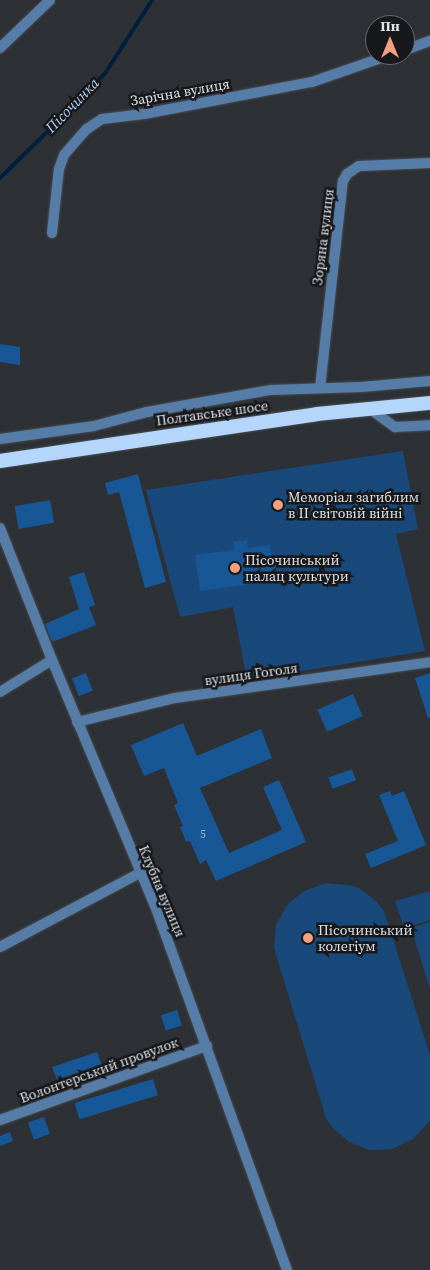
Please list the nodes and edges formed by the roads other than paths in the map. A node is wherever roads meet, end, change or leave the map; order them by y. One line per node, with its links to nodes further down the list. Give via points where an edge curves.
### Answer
1 (50, 0): 4 (street)
2 (430, 41): 3 (street)
3 (415, 46)
4 (0, 48)
5 (365, 64): 7 (street, Зарічна вулиця, via 312,82 102,119 87,129 64,155 59,169)
6 (430, 164): 9 (street, Зоряна вулиця, via 358,166 343,181)
7 (52, 233)
8 (430, 381): 9 (street)
9 (320, 388): 13 (street, via 234,396 147,412 94,426)
10 (430, 403): 11 (highway, Полтавське шосе)
11 (370, 408): 12 (street, via 395,427); 14 (highway, Полтавське шосе)
12 (430, 425)
13 (0, 439)
14 (0, 461)
15 (0, 528): 16 (street, Клубна вулиця)
16 (52, 660): 18 (street); 19 (street, Клубна вулиця)
17 (430, 662): 19 (street, вулиця Гоголя, via 174,698)
18 (0, 692)
19 (77, 722): 20 (street, Клубна вулиця)
20 (140, 873): 21 (street); 22 (street, Клубна вулиця)
21 (0, 947)
22 (207, 1046): 23 (street, Волонтерський провулок); 24 (street, Клубна вулиця)
23 (0, 1120)
24 (287, 1270)

